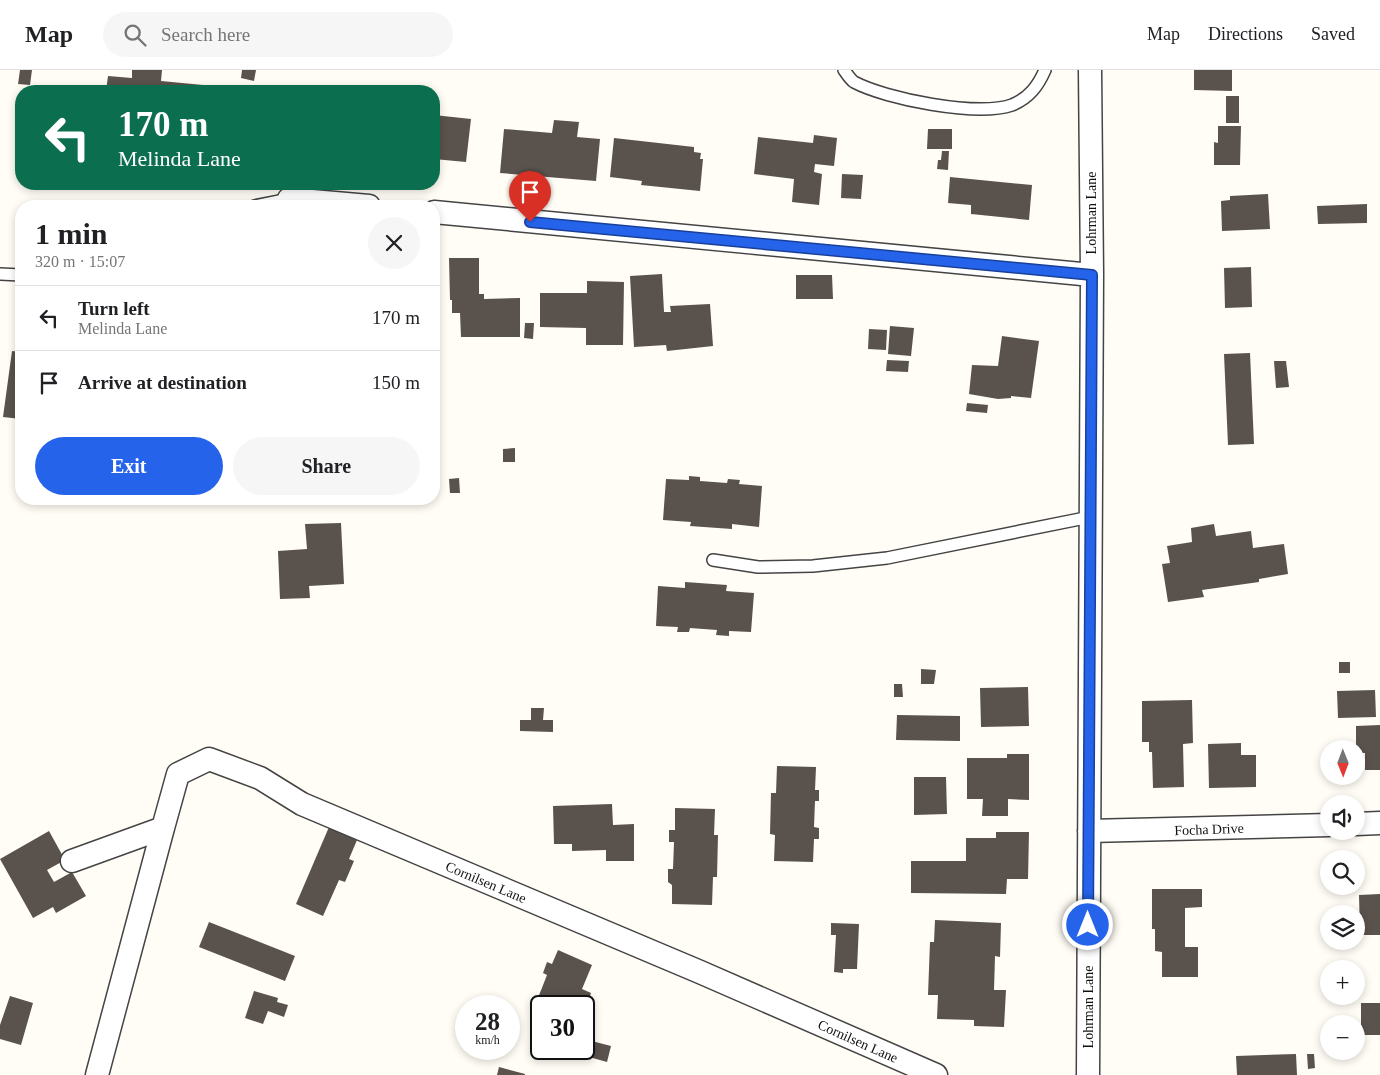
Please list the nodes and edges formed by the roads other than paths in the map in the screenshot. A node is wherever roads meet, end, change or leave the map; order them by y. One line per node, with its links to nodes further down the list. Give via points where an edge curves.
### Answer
1 (844, 70): 2 (lane, via 852,81 907,99 944,106 982,108 1011,105 1026,97 1039,86)
2 (1045, 70)
3 (1090, 70): 10 (street, Lohrman Lane)
4 (289, 199): 5 (lane); 6 (street)
5 (284, 200)
6 (300, 200)
7 (440, 213): 10 (street)
8 (0, 274): 9 (lane)
9 (15, 275)
10 (1092, 275): 11 (street, Lohrman Lane)
11 (1090, 517): 12 (lane, via 887,558 813,566 758,567); 17 (street, Lohrman Lane)
12 (713, 560)
13 (1380, 823): 14 (street)
14 (1365, 824)
15 (1320, 825): 17 (street, Focha Drive)
16 (163, 828): 18 (street); 19 (street, Cornilsen Lane); 20 (street, Cornilsen Lane, via 178,774 209,759 260,778 308,807)
17 (1089, 831): 21 (street, Lohrman Lane)
18 (72, 861)
19 (97, 1075)
20 (936, 1075)
21 (1088, 1075)

